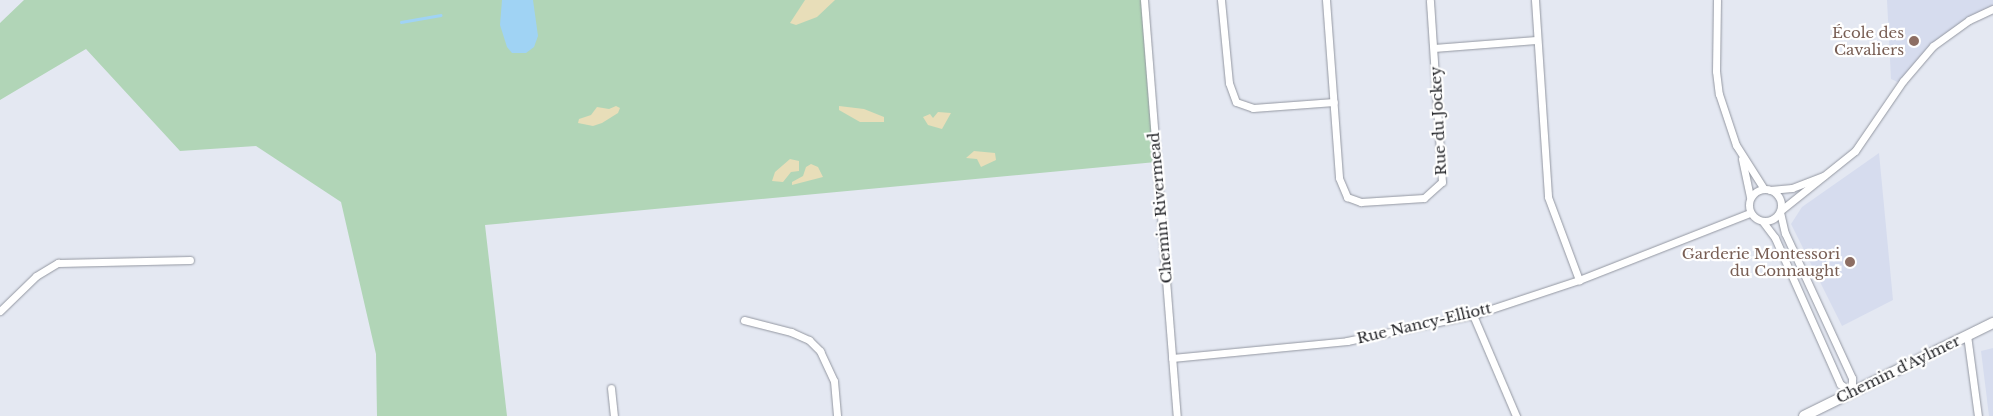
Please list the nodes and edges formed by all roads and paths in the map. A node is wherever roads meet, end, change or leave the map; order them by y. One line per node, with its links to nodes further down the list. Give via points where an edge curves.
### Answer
1 (1144, 0): 25 (street, Chemin Rivermead)
2 (1221, 0): 10 (street, via 1229,83 1236,102 1254,108)
3 (1326, 0): 10 (street, Rue du Jockey)
4 (1430, 0): 9 (street, Rue du Jockey)
5 (1535, 0): 8 (street)
6 (1717, 0): 11 (street, via 1718,86)
7 (1993, 9): 12 (street, via 1957,28 1933,46 1903,81 1855,151)
8 (1536, 40): 9 (street); 19 (street, via 1548,197)
9 (1434, 48): 10 (street, Rue du Jockey, via 1442,182 1432,194 1424,198 1361,202 1347,197 1340,178)
10 (1334, 102)
11 (1740, 154): 13 (street); 14 (street)
12 (1828, 174): 13 (street, via 1792,188); 15 (street)
13 (1767, 190): 14 (street); 15 (street, via 1778,196)
14 (1750, 197): 16 (street)
15 (1780, 212): 17 (street, via 1773,220); 27 (street, via 1785,233 1852,378)
16 (1750, 213): 17 (street); 19 (street, Rue Nancy-Elliott)
17 (1763, 222): 27 (street, via 1775,238 1840,384)
18 (190, 260): 20 (street, via 58,263 36,276)
19 (1579, 280): 21 (street, Rue Nancy-Elliott)
20 (0, 311)
21 (1473, 315): 25 (street, Rue Nancy-Elliott, via 1347,341); 31 (street)
22 (744, 320): 29 (street, via 792,332 809,340 820,351 834,381)
23 (1993, 323): 24 (main road, Chemin d'Aylmer)
24 (1967, 336): 27 (main road, Chemin d'Aylmer); 33 (street)
25 (1172, 358): 30 (street, Chemin Rivermead)
26 (611, 388): 28 (street)
27 (1852, 392): 32 (main road, Chemin d'Aylmer)
28 (614, 416)
29 (838, 416)
30 (1177, 416)
31 (1516, 416)
32 (1804, 416)
33 (1978, 416)

